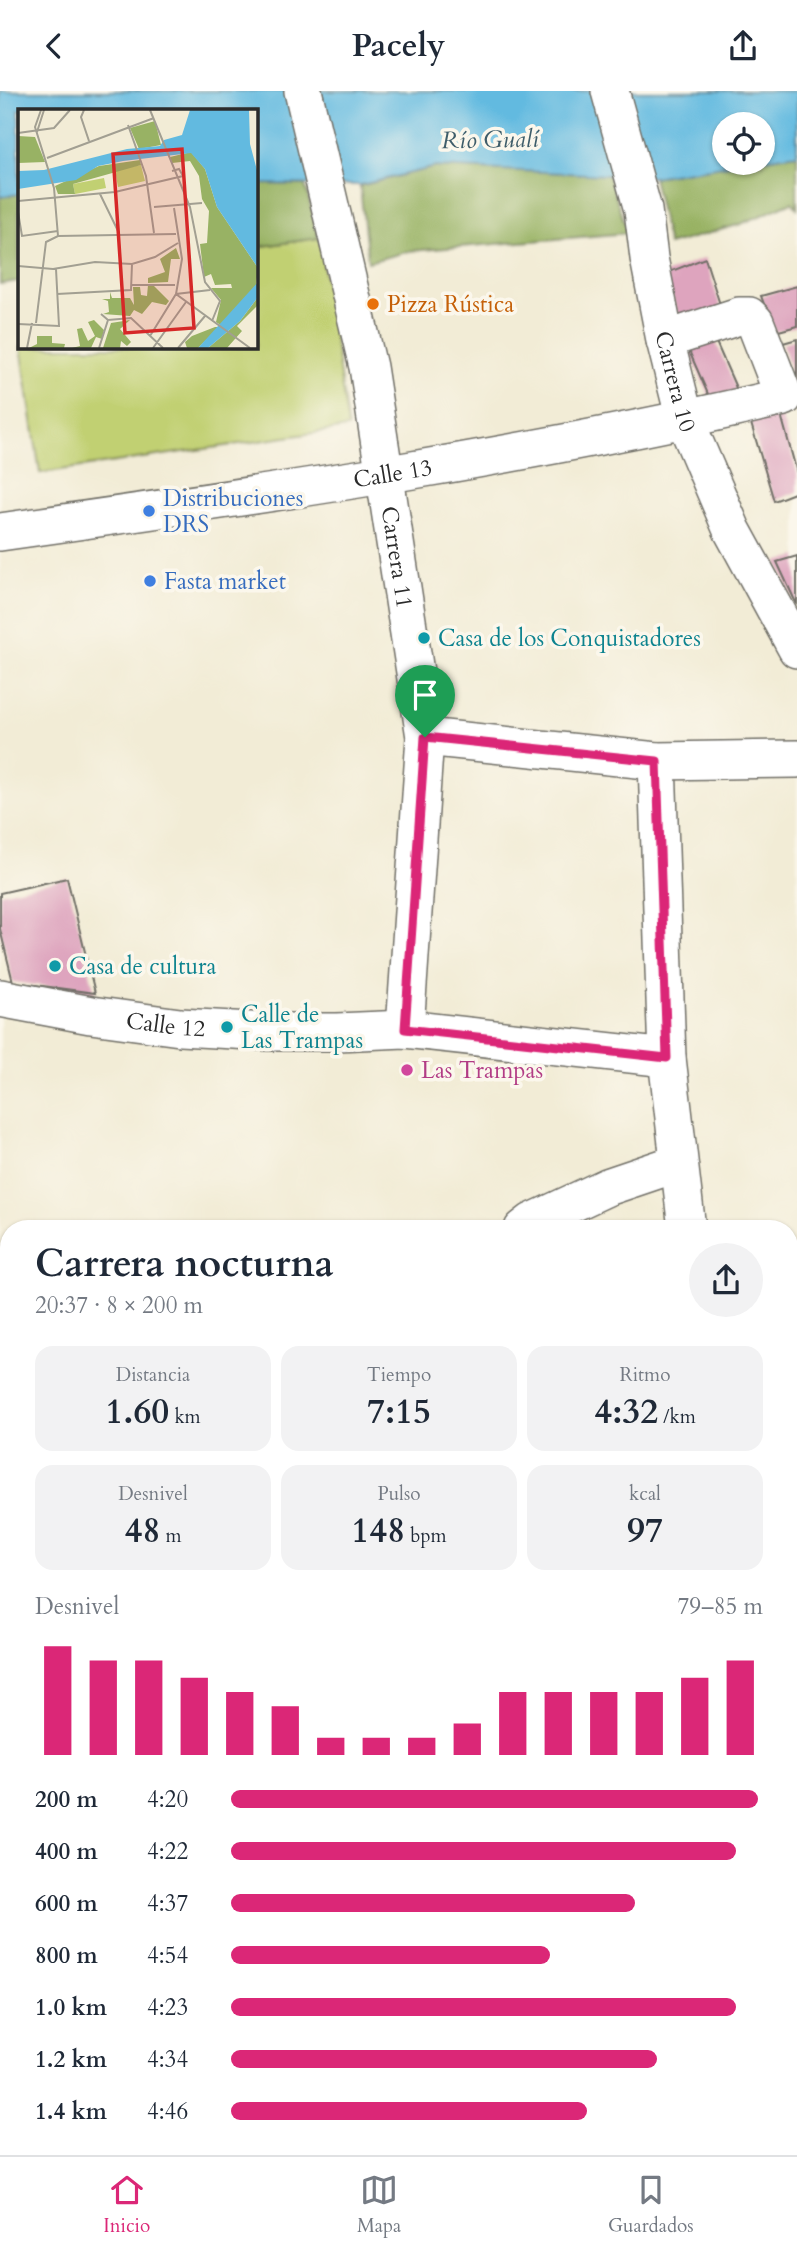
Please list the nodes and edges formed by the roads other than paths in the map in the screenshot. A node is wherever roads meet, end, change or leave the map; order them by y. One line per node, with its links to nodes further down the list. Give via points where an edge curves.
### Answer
1 (303, 91): 5 (street, Carrera 11, via 351,287)
2 (610, 91): 3 (street, Carrera 10, via 643,210)
3 (665, 341): 4 (street, Carrera 10); 4 (street, Calle 13, via 749,316 784,397)
4 (685, 420): 5 (street, Calle 13); 7 (street, Carrera 10, via 732,530)
5 (385, 475): 6 (street, Calle 13); 8 (street, Carrera 11)
6 (0, 532)
7 (797, 649)
8 (425, 737): 10 (street); 12 (street, Carrera 11)
9 (797, 759): 10 (street)
10 (657, 761): 13 (street)
11 (1, 994): 12 (street, Calle 12, via 91,1015 180,1027 282,1032)
12 (405, 1029): 13 (street, Calle 12)
13 (667, 1058): 14 (street)
14 (678, 1163): 15 (street, via 607,1187); 16 (street)
15 (536, 1220)
16 (686, 1220)

